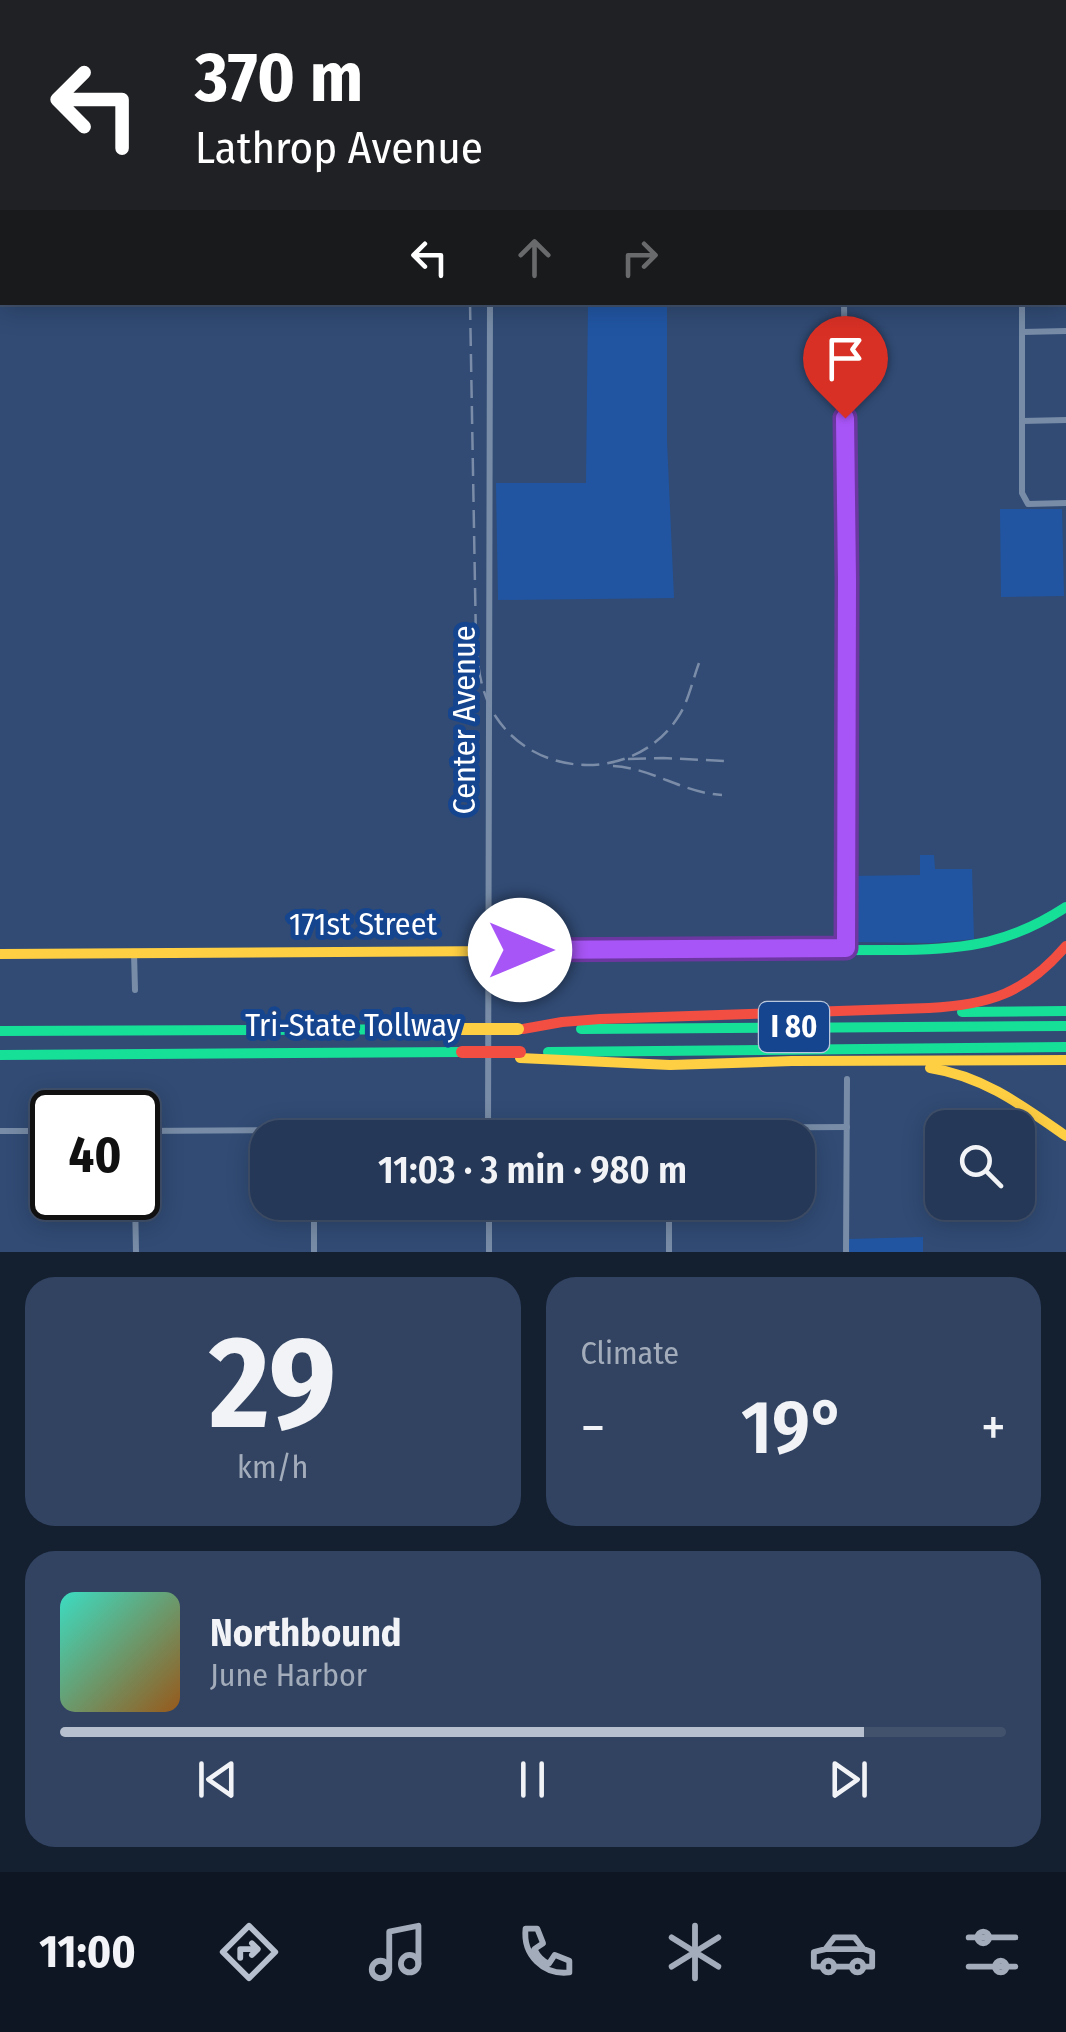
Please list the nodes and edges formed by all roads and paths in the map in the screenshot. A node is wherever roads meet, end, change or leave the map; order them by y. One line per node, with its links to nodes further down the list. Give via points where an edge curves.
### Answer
1 (490, 305): 12 (street, Center Avenue)
2 (844, 305): 11 (street)
3 (1022, 305): 5 (street)
4 (1066, 330): 5 (street)
5 (1022, 332): 7 (street)
6 (1066, 420): 7 (street)
7 (1022, 421): 8 (street, via 1022,493 1028,504)
8 (1066, 503)
9 (1066, 907): 11 (main road, 171st Street, via 1030,928 967,948)
10 (1066, 946): 16 (main road, via 1036,978 999,998)
11 (846, 948): 12 (main road, 171st Street)
12 (490, 950): 13 (main road, 171st Street); 27 (street, Center Avenue)
13 (134, 952): 14 (main road, 171st Street); 15 (street)
14 (0, 954)
15 (134, 990)
16 (870, 1011): 17 (main road); 19 (main road)
17 (1066, 1011)
18 (1066, 1026): 19 (main road, Tri-State Tollway / I 80)
19 (520, 1029): 20 (main road, Tri-State Tollway / I 80, bridge)
20 (0, 1031)
21 (1066, 1047): 23 (main road, Tri-State Tollway / I 80)
22 (0, 1055): 23 (main road, Tri-State Tollway / I 80, bridge)
23 (520, 1055): 25 (main road, via 670,1065)
24 (1066, 1060): 25 (main road)
25 (783, 1063): 34 (main road, via 958,1072 992,1086)
26 (847, 1079): 29 (street)
27 (488, 1120)
28 (815, 1128): 29 (street)
29 (846, 1128): 43 (street)
30 (160, 1130): 33 (street)
31 (0, 1131): 32 (street)
32 (30, 1131)
33 (250, 1133)
34 (1066, 1136)
35 (135, 1220): 39 (street)
36 (314, 1220): 40 (street)
37 (489, 1220): 41 (street)
38 (670, 1220): 42 (street)
39 (136, 1252)
40 (314, 1252)
41 (489, 1252)
42 (670, 1252)
43 (846, 1252)

